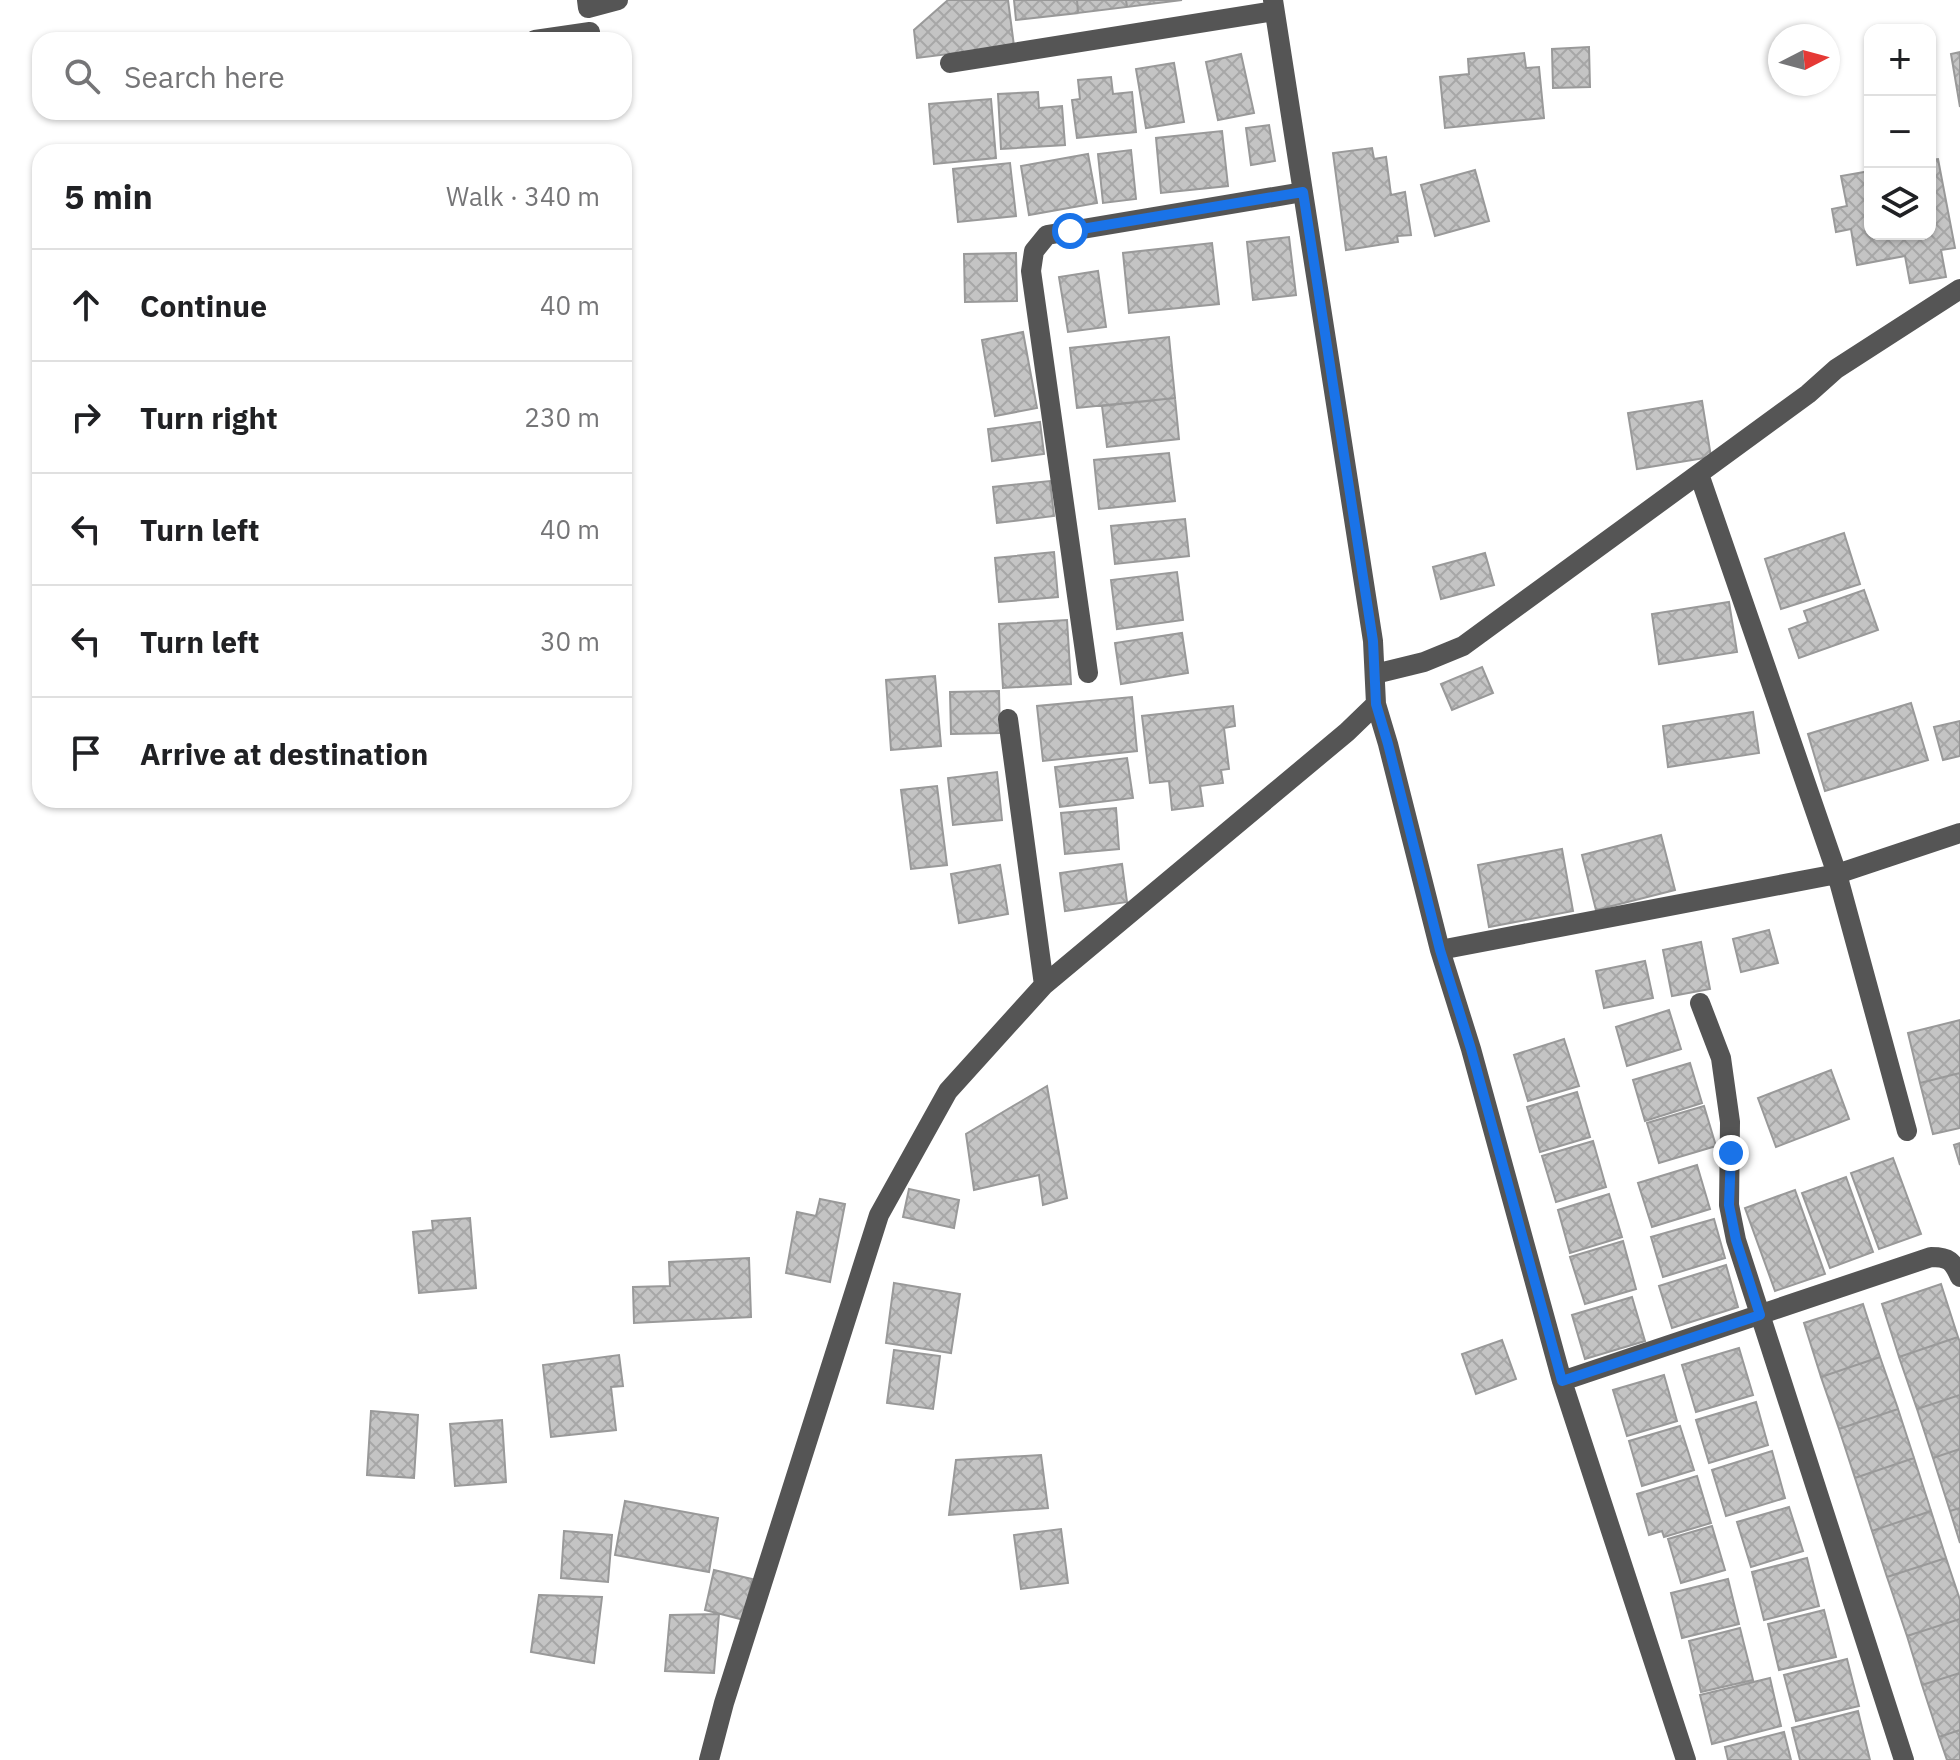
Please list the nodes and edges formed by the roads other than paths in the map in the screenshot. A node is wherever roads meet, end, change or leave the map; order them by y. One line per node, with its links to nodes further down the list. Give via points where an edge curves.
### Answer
1 (618, 0): 2 (street)
2 (587, 4): 4 (street)
3 (1274, 6): 5 (street); 6 (street)
4 (590, 32)
5 (950, 63)
6 (1303, 192): 9 (street, via 1047,235 1034,251 1031,271); 10 (street)
7 (1960, 289): 8 (street, via 1836,369)
8 (1699, 474): 10 (street, via 1463,646); 14 (street)
9 (1088, 673)
10 (1375, 674): 11 (street)
11 (1376, 704): 15 (street); 16 (street)
12 (1008, 719): 16 (street)
13 (1960, 833): 14 (street)
14 (1837, 874): 15 (street); 18 (street)
15 (1440, 950): 21 (street)
16 (1044, 985): 22 (street, via 948,1091 879,1215)
17 (1700, 1003): 20 (street, via 1721,1058 1730,1122 1729,1205)
18 (1907, 1131)
19 (1960, 1277): 20 (street, via 1944,1257 1931,1257)
20 (1760, 1315): 21 (street); 24 (street)
21 (1562, 1381): 23 (street)
22 (709, 1760)
23 (1686, 1760)
24 (1904, 1760)

